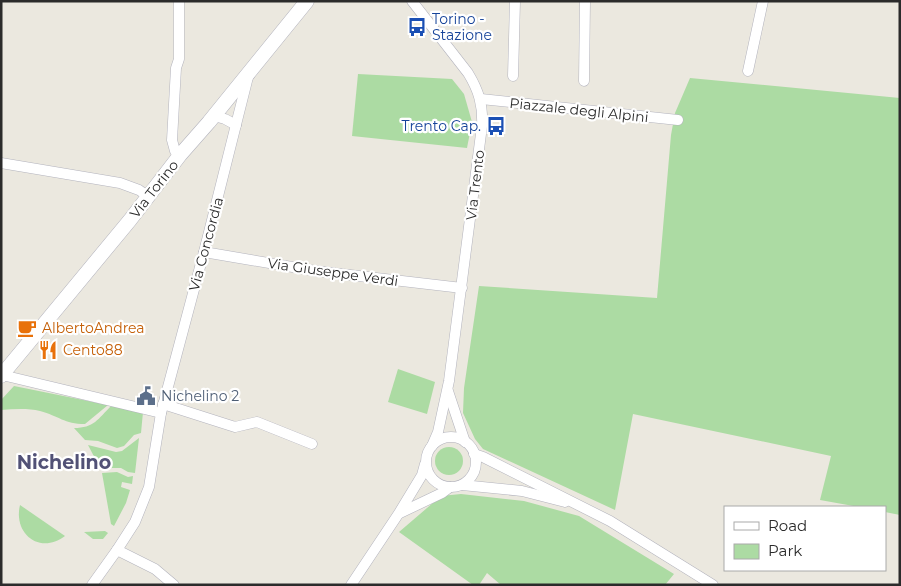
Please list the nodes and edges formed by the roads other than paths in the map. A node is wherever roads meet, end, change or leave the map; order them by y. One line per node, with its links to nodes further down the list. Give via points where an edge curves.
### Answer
1 (178, 1): 15 (street, via 179,59 175,76 172,140)
2 (307, 1): 8 (main road, Via Torino)
3 (412, 1): 11 (street, Via Trento, via 468,73)
4 (515, 1): 9 (street)
5 (585, 1): 10 (street)
6 (762, 1): 7 (street)
7 (748, 71)
8 (249, 74): 12 (main road, Via Torino); 14 (street, Via Concordia)
9 (513, 76)
10 (584, 80)
11 (481, 99): 13 (street, Piazzale degli Alpini); 19 (street, Via Trento, via 482,126)
12 (214, 116): 14 (street); 15 (main road, Via Torino)
13 (678, 120)
14 (236, 126): 18 (street, Via Concordia)
15 (180, 155): 17 (main road, Via Torino)
16 (1, 163): 17 (street, via 120,183)
17 (149, 196): 20 (main road, Via Torino)
18 (204, 252): 19 (street, Via Giuseppe Verdi, via 316,271); 22 (street, Via Concordia)
19 (462, 288): 21 (street, Via Trento)
20 (2, 375): 22 (street)
21 (448, 390): 23 (street, Via Trento); 25 (street, Via Trento)
22 (162, 409): 24 (street, via 235,427 257,422); 32 (street, Via Concordia, via 149,487 135,522)
23 (465, 442): 25 (street, via 451,437); 26 (street)
24 (312, 444)
25 (432, 446): 27 (street)
26 (474, 454): 28 (street, via 475,469); 30 (street)
27 (425, 463): 29 (street, via 431,478); 31 (street, via 422,475)
28 (462, 485): 29 (street); 30 (street, via 522,491)
29 (450, 488): 31 (street)
30 (583, 506): 36 (street)
31 (399, 513): 35 (street)
32 (118, 550): 33 (street, Via Concordia); 34 (street, via 155,569)
33 (92, 585)
34 (174, 585)
35 (351, 585)
36 (713, 585)

